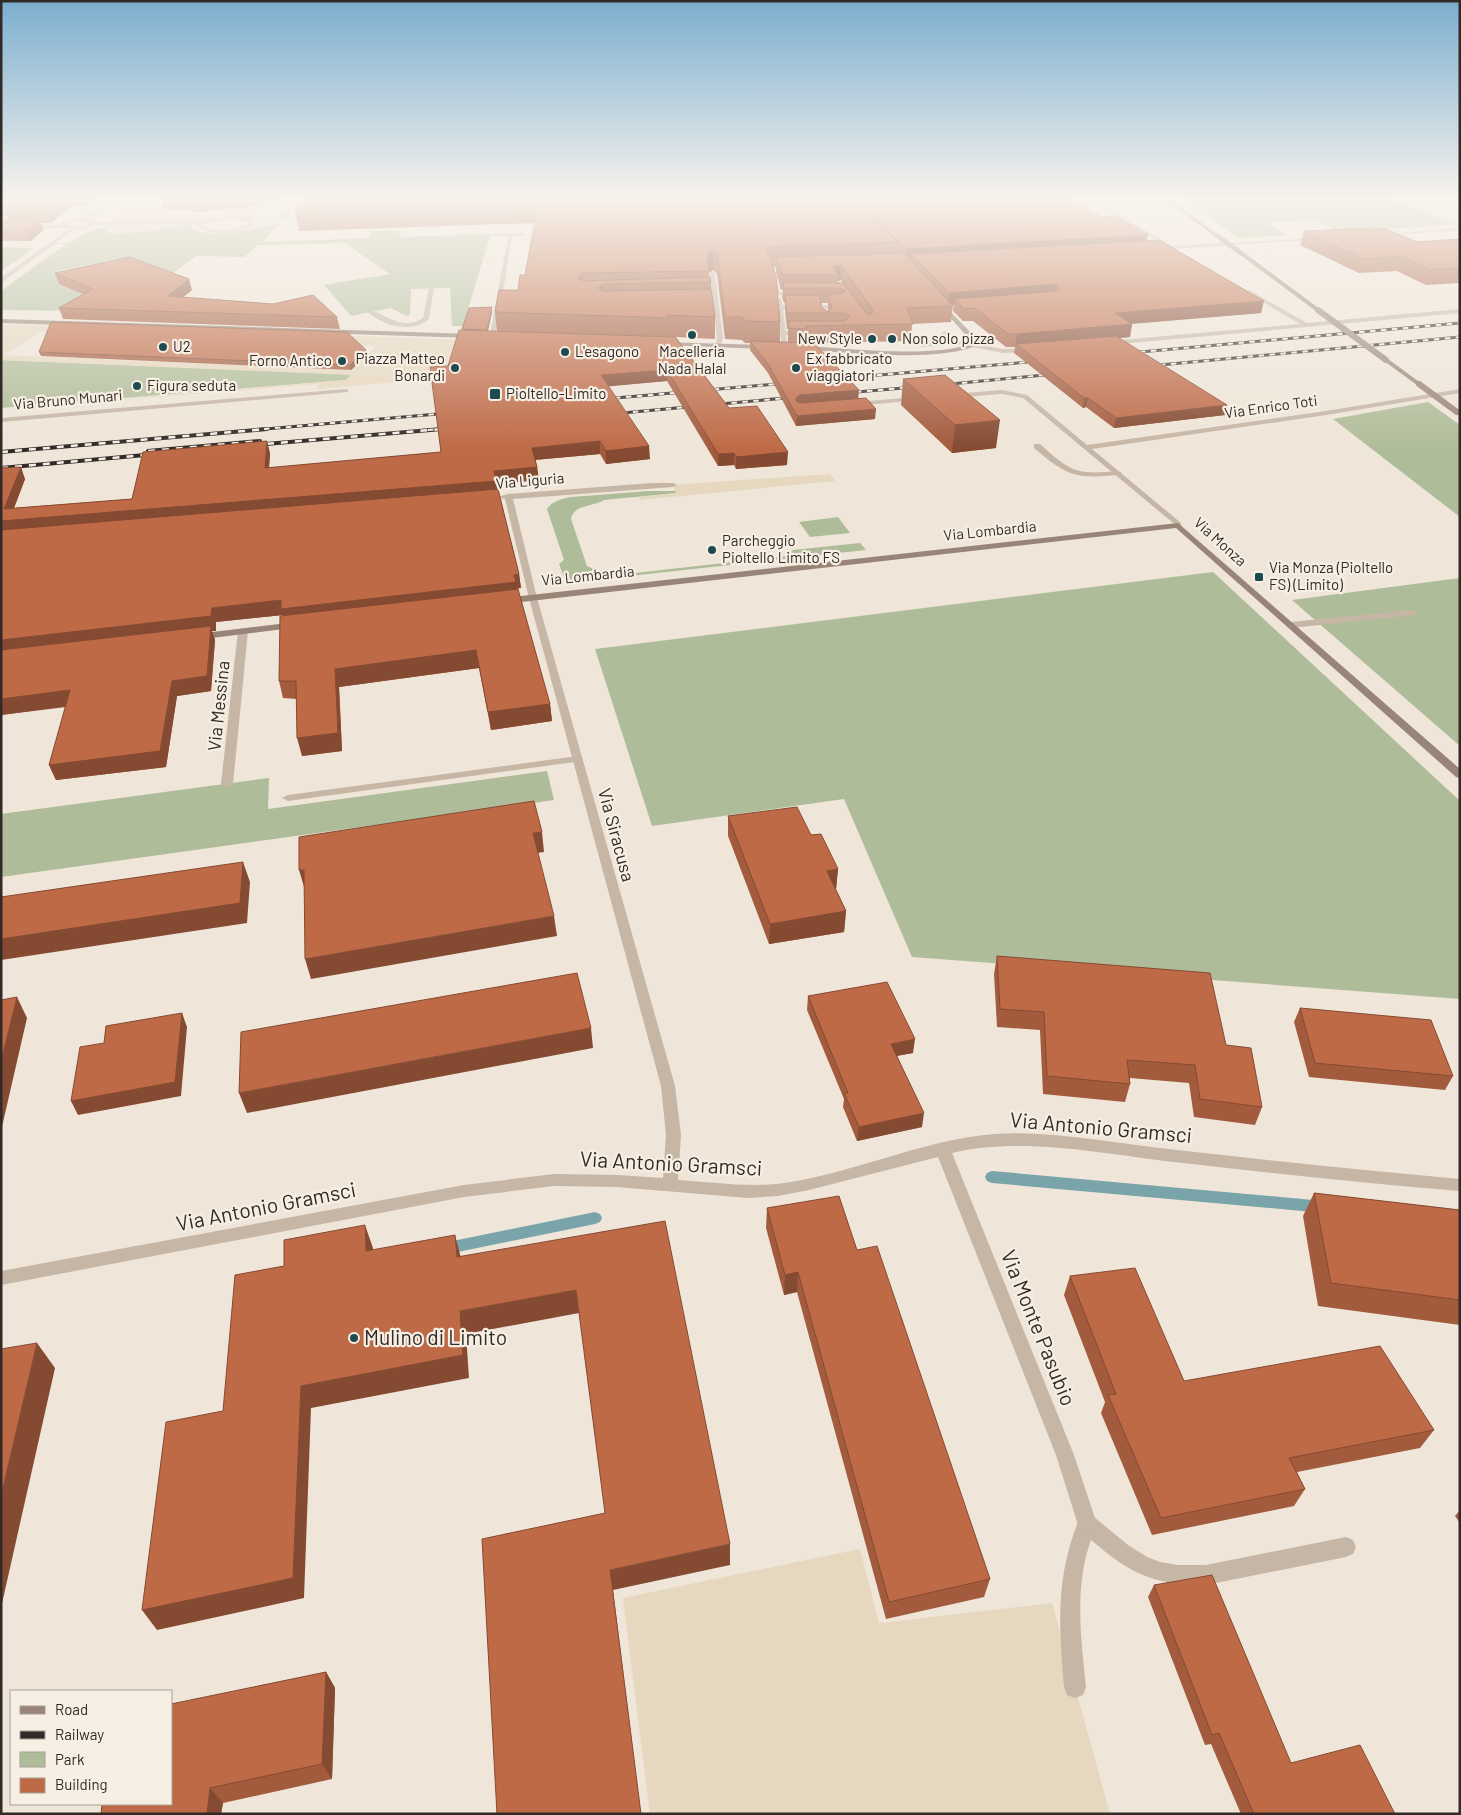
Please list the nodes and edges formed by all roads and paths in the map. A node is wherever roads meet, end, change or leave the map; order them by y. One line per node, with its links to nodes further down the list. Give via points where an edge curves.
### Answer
1 (502, 281): 28 (street)
2 (713, 281): 10 (street)
3 (774, 281): 7 (street)
4 (1278, 281): 43 (street, bridge)
5 (431, 288): 23 (street, via 426,320)
6 (1247, 291): 24 (street)
7 (778, 294): 8 (street); 12 (street)
8 (806, 294)
9 (705, 295): 10 (street)
10 (715, 295): 14 (street)
11 (939, 301): 17 (street)
12 (781, 305): 15 (street); 25 (street)
13 (709, 307): 14 (street)
14 (716, 307): 32 (street)
15 (822, 307): 16 (street); 21 (street)
16 (839, 307)
17 (946, 308): 18 (street); 33 (street, via 973,338)
18 (954, 308)
19 (1460, 311): 24 (street)
20 (371, 312): 23 (street, via 387,322)
21 (824, 316)
22 (1, 321): 27 (street)
23 (414, 324): 27 (street)
24 (1306, 325): 31 (street)
25 (783, 333): 26 (street); 35 (street)
26 (809, 333)
27 (404, 334): 28 (street)
28 (490, 337): 29 (street)
29 (499, 337)
30 (658, 343): 32 (street)
31 (1102, 343)
32 (718, 345): 34 (street)
33 (974, 346): 36 (street, via 922,352); 37 (street, via 1003,351)
34 (775, 347)
35 (784, 348)
36 (793, 348)
37 (1034, 350)
38 (346, 390): 44 (street, Via Bruno Munari)
39 (1460, 391): 46 (street, Via Enrico Toti)
40 (946, 397): 46 (street, Via Monza, via 1011,392 1025,396)
41 (926, 398): 42 (street)
42 (849, 405)
43 (1458, 413)
44 (1, 420)
45 (1037, 446): 47 (street, via 1070,473 1085,476)
46 (1087, 447): 47 (street, Via Monza)
47 (1118, 473): 51 (street, Via Monza)
48 (673, 485): 49 (street, Via Liguria)
49 (508, 496): 50 (street, Via Liguria); 52 (street, Via Siracusa)
50 (488, 498)
51 (1178, 525): 52 (street, Via Lombardia); 56 (street, Via Monza)
52 (533, 598): 53 (street, Via Lombardia); 59 (street, Via Siracusa)
53 (490, 603)
54 (1412, 613): 56 (street)
55 (302, 624): 57 (street)
56 (1291, 626): 60 (street, Via Monza)
57 (243, 631): 58 (street); 61 (street, Via Messina)
58 (185, 638)
59 (578, 759): 62 (street); 64 (street, Via Siracusa, via 670,1099 675,1138)
60 (1460, 775)
61 (227, 784)
62 (288, 798)
63 (943, 1150): 64 (street, Via Antonio Gramsci, via 778,1190 748,1192); 65 (street, Via Antonio Gramsci, via 995,1140 1029,1140); 67 (street, Via Monte Pasubio, via 1064,1455)
64 (670, 1184): 66 (street, Via Antonio Gramsci, via 554,1180 505,1185)
65 (1460, 1185)
66 (1, 1278)
67 (1087, 1524): 68 (street, via 1142,1565 1160,1572 1183,1575 1206,1575); 69 (street, via 1077,1547 1071,1580 1070,1628)
68 (1346, 1547)
69 (1075, 1687)

